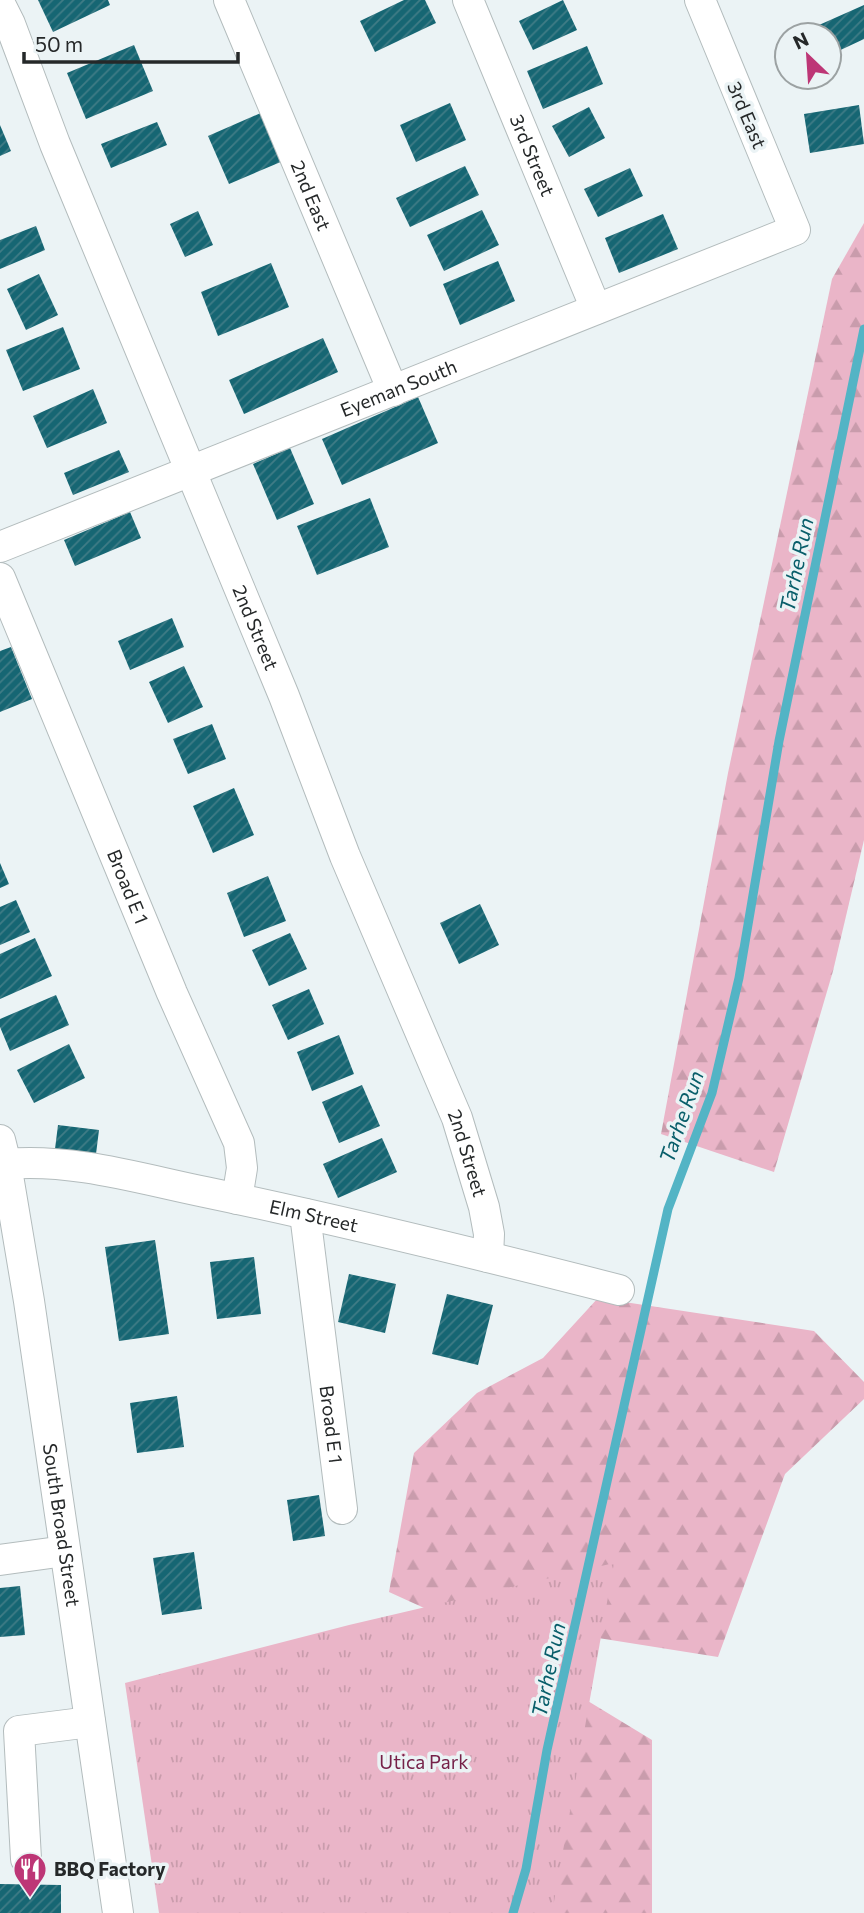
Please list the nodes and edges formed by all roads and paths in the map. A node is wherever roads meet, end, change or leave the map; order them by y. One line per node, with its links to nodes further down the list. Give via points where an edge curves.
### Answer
1 (229, 0): 7 (street, 2nd East)
2 (468, 0): 6 (street, 3rd Street)
3 (700, 0): 5 (street, 3rd East)
4 (0, 4): 8 (street, 2nd Street)
5 (795, 230): 6 (street, Eyeman South)
6 (596, 310): 7 (street, Eyeman South)
7 (393, 391): 8 (street, Eyeman South)
8 (190, 471): 9 (street, Eyeman South); 14 (street, 2nd Street, via 345,856 457,1118 484,1207)
9 (0, 547)
10 (0, 578): 12 (street, Broad E 1, via 239,1143 242,1168)
11 (3, 1152): 12 (street, Elm Street); 17 (street, South Broad Street)
12 (237, 1199): 13 (street, Elm Street)
13 (305, 1214): 14 (street, Elm Street); 16 (street, Broad E 1)
14 (488, 1256): 15 (street, Elm Street)
15 (620, 1290)
16 (342, 1509)
17 (65, 1551): 18 (street); 19 (street, South Broad Street)
18 (0, 1560)
19 (90, 1722): 20 (street, via 19,1731); 21 (street, South Broad Street)
20 (26, 1859)
21 (118, 1913)

